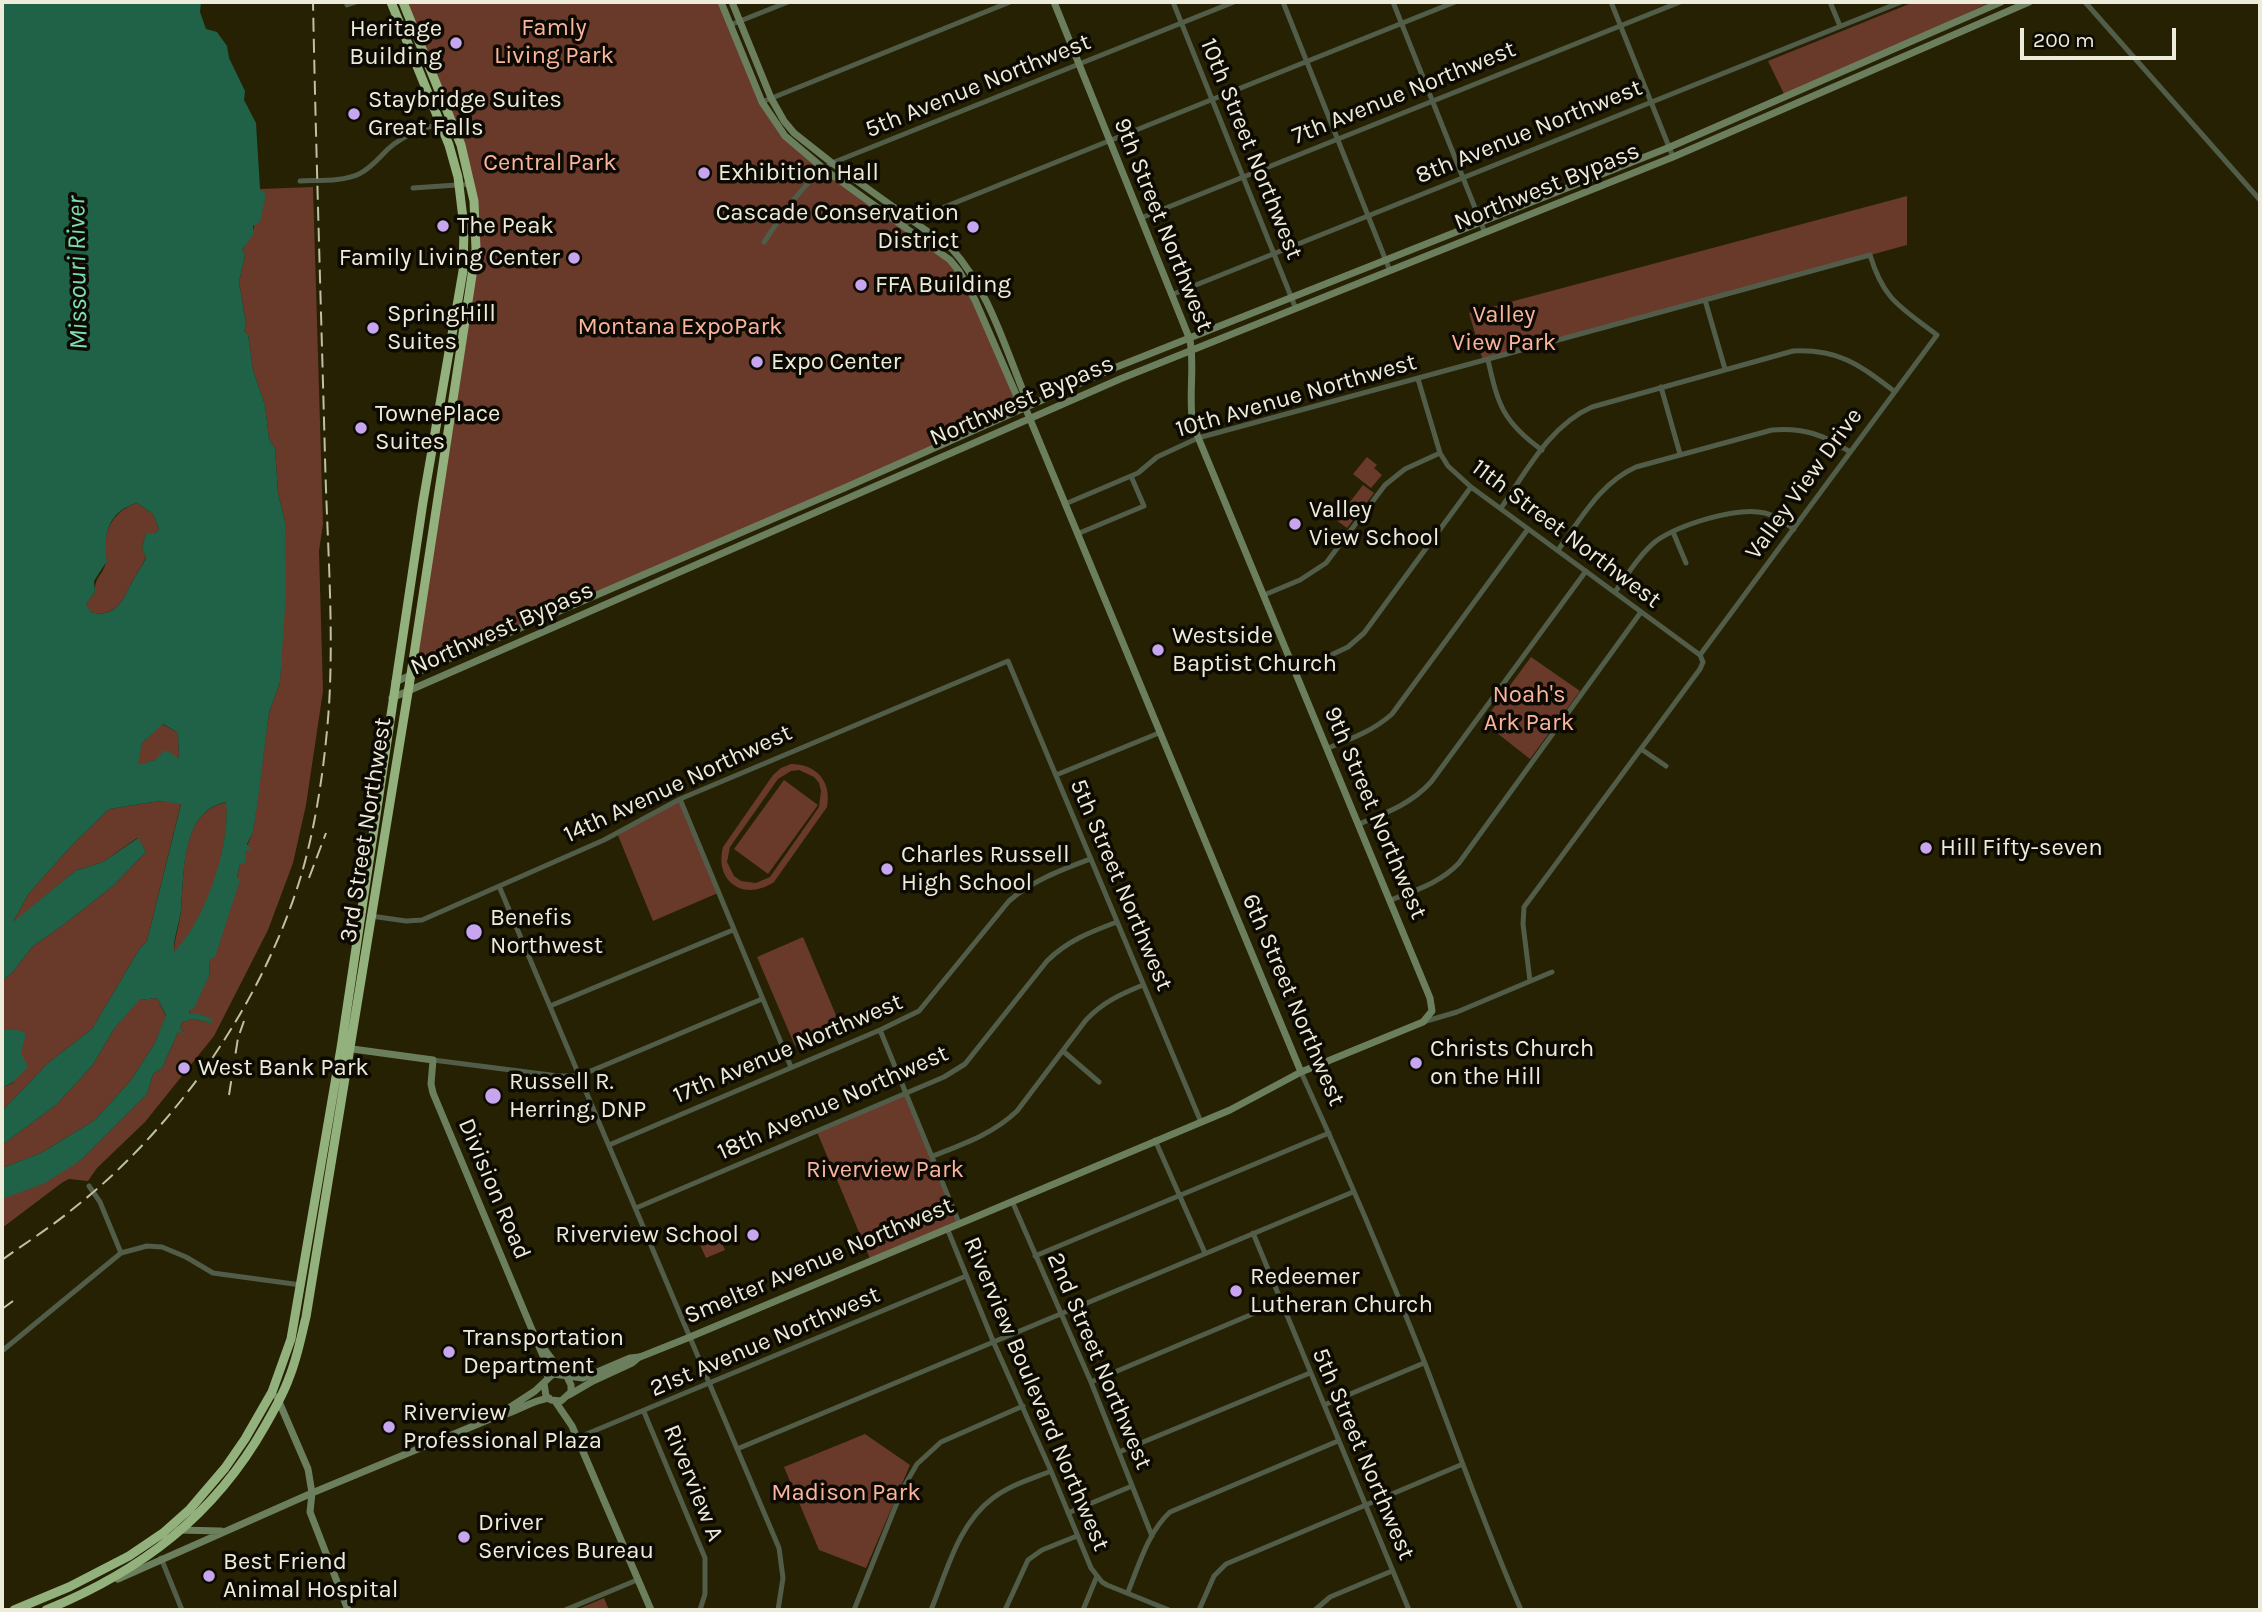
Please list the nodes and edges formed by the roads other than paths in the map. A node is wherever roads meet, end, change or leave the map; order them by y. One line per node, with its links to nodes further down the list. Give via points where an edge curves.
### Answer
1 (356, 2): 21 (street)
2 (391, 2): 36 (highway, 3rd Street Northwest)
3 (403, 2): 35 (highway, 3rd Street Northwest)
4 (721, 2): 25 (street, 6th Street Northwest)
5 (732, 2): 22 (street, 6th Street Northwest)
6 (788, 2): 22 (street)
7 (1010, 2): 30 (street)
8 (1054, 2): 29 (street, 9th Street Northwest)
9 (1173, 2): 23 (street, 10th Street Northwest)
10 (1234, 2): 23 (street, 5th Avenue Northwest)
11 (1283, 2): 28 (street)
12 (1393, 2): 24 (street)
13 (1455, 2): 24 (street)
14 (1611, 2): 26 (street)
15 (1680, 2): 26 (street, 7th Avenue Northwest)
16 (1830, 2): 27 (street)
17 (1901, 2): 27 (street, 8th Avenue Northwest)
18 (2001, 2): 39 (street, Northwest Bypass)
19 (2029, 2): 40 (street, Northwest Bypass)
20 (2085, 2): 49 (street)
21 (347, 5)
22 (740, 21): 25 (street); 30 (street, 6th Street Northwest)
23 (1182, 23): 29 (street, 5th Avenue Northwest); 31 (street, 10th Street Northwest)
24 (1402, 23): 28 (street); 32 (street)
25 (730, 25): 33 (street, 6th Street Northwest)
26 (1620, 26): 32 (street, 7th Avenue Northwest); 34 (street)
27 (1840, 26): 34 (street, 8th Avenue Northwest)
28 (1306, 62): 31 (street); 37 (street)
29 (1079, 64): 38 (street, 9th Street Northwest); 41 (street, 5th Avenue Northwest)
30 (771, 98): 33 (street); 41 (street, 6th Street Northwest, via 794,133)
31 (1212, 100): 38 (street); 43 (street, 10th Street Northwest)
32 (1432, 101): 37 (street, 7th Avenue Northwest); 44 (street)
33 (762, 102): 42 (street, 6th Street Northwest, via 785,136)
34 (1652, 102): 39 (street); 44 (street, 8th Avenue Northwest)
35 (452, 122): 36 (street); 46 (highway, 3rd Street Northwest)
36 (440, 124): 45 (street, via 391,146 359,174); 47 (highway, 3rd Street Northwest)
37 (1338, 139): 43 (street, 7th Avenue Northwest); 50 (street)
38 (1110, 141): 51 (street, 9th Street Northwest); 52 (street)
39 (1670, 147): 40 (street); 53 (street, Northwest Bypass)
40 (1673, 157): 54 (street, Northwest Bypass)
41 (832, 163): 42 (street, 5th Avenue Northwest); 52 (street, 6th Street Northwest)
42 (824, 169): 52 (street, 6th Street Northwest); 55 (street, 5th Avenue Northwest)
43 (1243, 176): 51 (street, 7th Avenue Northwest); 56 (street, 10th Street Northwest)
44 (1463, 178): 50 (street, 8th Avenue Northwest); 53 (street)
45 (300, 181)
46 (471, 184): 47 (street); 95 (highway, 3rd Street Northwest, via 473,274)
47 (459, 185): 48 (street); 96 (highway, 3rd Street Northwest, via 463,271)
48 (413, 188)
49 (2260, 200)
50 (1368, 216): 56 (street, 8th Avenue Northwest); 57 (street)
51 (1140, 218): 59 (street, 9th Street Northwest)
52 (908, 223): 71 (street, 6th Street Northwest, via 950,260 966,281)
53 (1481, 223): 54 (street); 57 (street, Northwest Bypass)
54 (1485, 233): 58 (street, Northwest Bypass)
55 (764, 242)
56 (1275, 253): 59 (street, 8th Avenue Northwest); 60 (street, 10th Street Northwest)
57 (1386, 261): 58 (street); 60 (street, Northwest Bypass)
58 (1390, 271): 62 (street, Northwest Bypass)
59 (1171, 295): 64 (street, 9th Street Northwest)
60 (1292, 298): 62 (street, 10th Street Northwest); 64 (street, Northwest Bypass)
61 (1705, 300): 63 (street, 10th Avenue Northwest, via 1870,255 1883,289); 66 (street, 10th Avenue Northwest); 67 (street)
62 (1296, 309): 65 (street, Northwest Bypass)
63 (1937, 335): 70 (street, Valley View Drive)
64 (1189, 340): 65 (street, 9th Street Northwest); 71 (street, Northwest Bypass)
65 (1192, 351): 72 (street, Northwest Bypass); 73 (street, 9th Street Northwest, via 1191,415)
66 (1488, 360): 68 (street, 10th Avenue Northwest); 74 (street, via 1501,408 1523,437)
67 (1725, 369): 69 (street); 70 (street, via 1793,351 1815,350 1849,360)
68 (1418, 379): 73 (street, 10th Avenue Northwest); 76 (street, 11th Street Northwest)
69 (1661, 387): 74 (street, via 1582,411); 77 (street)
70 (1894, 391): 75 (street, Valley View Drive)
71 (1025, 407): 72 (street, 6th Street Northwest); 95 (street, Northwest Bypass)
72 (1030, 418): 80 (street, 6th Street Northwest); 97 (street, Northwest Bypass)
73 (1198, 438): 78 (street, 10th Avenue Northwest, via 1157,457); 90 (street, 9th Street Northwest)
74 (1542, 450): 81 (street)
75 (1850, 452): 77 (street, via 1814,432 1786,429); 83 (street, Valley View Drive)
76 (1440, 453): 79 (street, 11th Street Northwest, via 1448,467); 90 (street, via 1385,485 1320,568)
77 (1680, 454): 86 (street, via 1624,472 1599,494)
78 (1131, 476): 80 (street, 10th Avenue Northwest); 85 (street, via 1144,506)
79 (1471, 487): 81 (street, 11th Street Northwest); 94 (street, via 1364,633 1348,647)
80 (1065, 504): 85 (street, 6th Street Northwest)
81 (1501, 508): 82 (street, 11th Street Northwest)
82 (1528, 529): 86 (street, 11th Street Northwest); 100 (street, via 1391,714 1363,734)
83 (1794, 529): 84 (street, via 1767,513 1743,511); 92 (street, Valley View Drive)
84 (1673, 532): 87 (street); 89 (street, via 1647,550)
85 (1077, 534): 99 (street, 6th Street Northwest)
86 (1558, 550): 88 (street, 11th Street Northwest)
87 (1686, 563)
88 (1586, 571): 89 (street, 11th Street Northwest); 105 (street, via 1432,782 1407,804)
89 (1615, 592): 91 (street, 11th Street Northwest)
90 (1264, 595): 94 (street, 9th Street Northwest)
91 (1641, 612): 92 (street, 11th Street Northwest); 108 (street, via 1459,863 1435,883)
92 (1700, 655): 101 (street, via 1700,669)
93 (1008, 661): 103 (street, 5th Street Northwest); 104 (street, 14th Avenue Northwest)
94 (1295, 672): 100 (street, 9th Street Northwest)
95 (411, 674): 96 (street, Northwest Bypass); 97 (highway, 3rd Street Northwest)
96 (395, 682): 98 (highway, 3rd Street Northwest)
97 (408, 692): 98 (street, Northwest Bypass); 109 (highway, 3rd Street Northwest)
98 (392, 698): 109 (highway, 3rd Street Northwest)
99 (1159, 733): 103 (street); 125 (street, 6th Street Northwest)
100 (1328, 748): 105 (street, 9th Street Northwest)
101 (1641, 749): 102 (street); 113 (street, via 1524,907)
102 (1665, 766)
103 (1056, 775): 106 (street, 5th Street Northwest)
104 (680, 799): 107 (street, 14th Avenue Northwest, via 604,840); 111 (street)
105 (1359, 824): 108 (street, 9th Street Northwest)
106 (1090, 859): 110 (street, 5th Street Northwest); 119 (street, 17th Avenue Northwest, via 1023,889 919,1011)
107 (499, 886): 109 (street, 14th Avenue Northwest, via 422,920); 116 (street)
108 (1391, 900): 117 (street, 9th Street Northwest)
109 (366, 916): 120 (highway, 3rd Street Northwest); 121 (highway, 3rd Street Northwest)
110 (1117, 922): 114 (street, 5th Street Northwest); 128 (street, 18th Avenue Northwest, via 1061,946 965,1064)
111 (733, 930): 115 (street); 116 (street)
112 (1552, 972): 113 (street)
113 (1530, 981): 118 (street)
114 (1143, 985): 122 (street, via 1099,1006); 129 (street, 5th Street Northwest)
115 (762, 999): 124 (street); 126 (street)
116 (550, 1006): 126 (street)
117 (1432, 1011): 118 (street, Smelter Avenue Northwest)
118 (1423, 1022): 125 (street, Smelter Avenue Northwest)
119 (880, 1030): 124 (street, 17th Avenue Northwest); 128 (street)
120 (341, 1048): 121 (street); 146 (highway, 3rd Street Northwest)
121 (351, 1049): 123 (street); 147 (highway, 3rd Street Northwest)
122 (1063, 1051): 127 (street); 133 (street, via 1004,1124)
123 (433, 1060): 126 (street); 150 (street, Division Road, via 433,1093)
124 (791, 1067): 132 (street, 17th Avenue Northwest)
125 (1301, 1072): 129 (street, Smelter Avenue Northwest); 130 (street, 6th Street Northwest)
126 (579, 1076): 132 (street)
127 (1099, 1082)
128 (907, 1094): 133 (street); 138 (street, 18th Avenue Northwest)
129 (1202, 1122): 131 (street, Smelter Avenue Northwest)
130 (1329, 1133): 135 (street, 6th Street Northwest); 136 (street)
131 (1155, 1140): 136 (street); 137 (street, Smelter Avenue Northwest)
132 (609, 1145): 138 (street)
133 (933, 1156): 139 (street)
134 (89, 1186): 142 (street)
135 (1353, 1192): 141 (street); 155 (street, 6th Street Northwest)
136 (1180, 1196): 143 (street); 144 (street)
137 (1012, 1200): 139 (street, Smelter Avenue Northwest); 144 (street, 2nd Street Northwest)
138 (636, 1208): 151 (street)
139 (958, 1223): 140 (street, Smelter Avenue Northwest)
140 (947, 1228): 145 (street, Riverview Boulevard Northwest); 151 (street, Smelter Avenue Northwest)
141 (1253, 1233): 143 (street); 148 (street, 5th Street Northwest)
142 (121, 1253): 146 (street, via 162,1247 213,1273); 153 (street)
143 (1205, 1253): 149 (street)
144 (1035, 1256): 149 (street, 2nd Street Northwest)
145 (966, 1276): 152 (street, Riverview Boulevard Northwest); 160 (street, 21st Avenue Northwest)
146 (300, 1285): 147 (street); 161 (highway, 3rd Street Northwest, via 291,1339)
147 (312, 1287): 163 (highway, 3rd Street Northwest, via 299,1347)
148 (1281, 1302): 156 (street, 5th Street Northwest); 159 (street)
149 (1061, 1312): 152 (street); 159 (street, 2nd Street Northwest)
150 (533, 1331): 157 (street, Division Road); 158 (street, Division Road, via 546,1364)
151 (690, 1337): 154 (street, Smelter Avenue Northwest); 160 (street)
152 (993, 1341): 166 (street, Riverview Boulevard Northwest); 172 (street)
153 (2, 1351)
154 (640, 1357): 157 (street, Smelter Avenue Northwest, via 583,1378); 162 (street, Smelter Avenue Northwest)
155 (1424, 1363): 165 (street); 174 (street, 6th Street Northwest)
156 (1310, 1373): 165 (street, 5th Street Northwest); 173 (street)
157 (565, 1376): 158 (street, via 553,1374); 162 (street, via 571,1385)
158 (546, 1380): 164 (street, via 545,1393); 168 (street)
159 (1091, 1381): 173 (street, 2nd Street Northwest)
160 (710, 1383): 167 (street, 21st Avenue Northwest); 172 (street)
161 (272, 1392): 163 (street); 182 (highway, 3rd Street Northwest, via 225,1468)
162 (568, 1396): 164 (street); 169 (street)
163 (280, 1399): 177 (street, via 309,1469); 180 (highway, 3rd Street Northwest, via 234,1475)
164 (552, 1400): 168 (street, via 534,1401); 169 (street)
165 (1324, 1405): 171 (street, 5th Street Northwest)
166 (1023, 1406): 175 (street, Riverview Boulevard Northwest); 200 (street, via 941,1442 917,1464)
167 (644, 1412): 170 (street, 21st Avenue Northwest); 198 (street, Riverview A, via 705,1559)
168 (495, 1417): 177 (street)
169 (572, 1426): 170 (street)
170 (577, 1438): 188 (street)
171 (1338, 1441): 178 (street, 5th Street Northwest); 184 (street, via 1182,1506 1162,1520)
172 (737, 1449): 199 (street, via 779,1548 783,1578)
173 (1119, 1452): 176 (street, 2nd Street Northwest)
174 (1463, 1464): 178 (street); 208 (street, 6th Street Northwest)
175 (1051, 1471): 179 (street, Riverview Boulevard Northwest); 201 (street, via 1014,1485 978,1511 964,1528)
176 (1132, 1486): 179 (street); 184 (street, 2nd Street Northwest)
177 (312, 1493): 181 (street); 195 (street, via 310,1512)
178 (1365, 1505): 186 (street, 5th Street Northwest); 205 (street, via 1226,1564 1214,1576)
179 (1068, 1513): 183 (street, Riverview Boulevard Northwest)
180 (184, 1528): 181 (street); 182 (street); 189 (highway, 3rd Street Northwest, via 142,1562)
181 (222, 1531): 185 (street)
182 (163, 1533): 192 (highway, 3rd Street Northwest, via 93,1576)
183 (1077, 1536): 187 (street, Riverview Boulevard Northwest); 202 (street, via 1028,1560)
184 (1152, 1536): 190 (street)
185 (161, 1558): 189 (street); 194 (street)
186 (1392, 1571): 206 (street, via 1330,1597); 207 (street, 5th Street Northwest)
187 (1097, 1576): 190 (street, Riverview Boulevard Northwest); 203 (street)
188 (637, 1580): 196 (street); 197 (street)
189 (91, 1591): 193 (highway, 3rd Street Northwest)
190 (1128, 1592): 191 (street, Riverview Boulevard Northwest)
191 (1162, 1609): 204 (street, Riverview Boulevard Northwest)
192 (14, 1610)
193 (46, 1610)
194 (182, 1610)
195 (348, 1610)
196 (565, 1610)
197 (651, 1610)
198 (700, 1610)
199 (778, 1610)
200 (854, 1610)
201 (931, 1610)
202 (1005, 1610)
203 (1083, 1610)
204 (1169, 1610)
205 (1199, 1610)
206 (1315, 1610)
207 (1409, 1610)
208 (1521, 1610)

